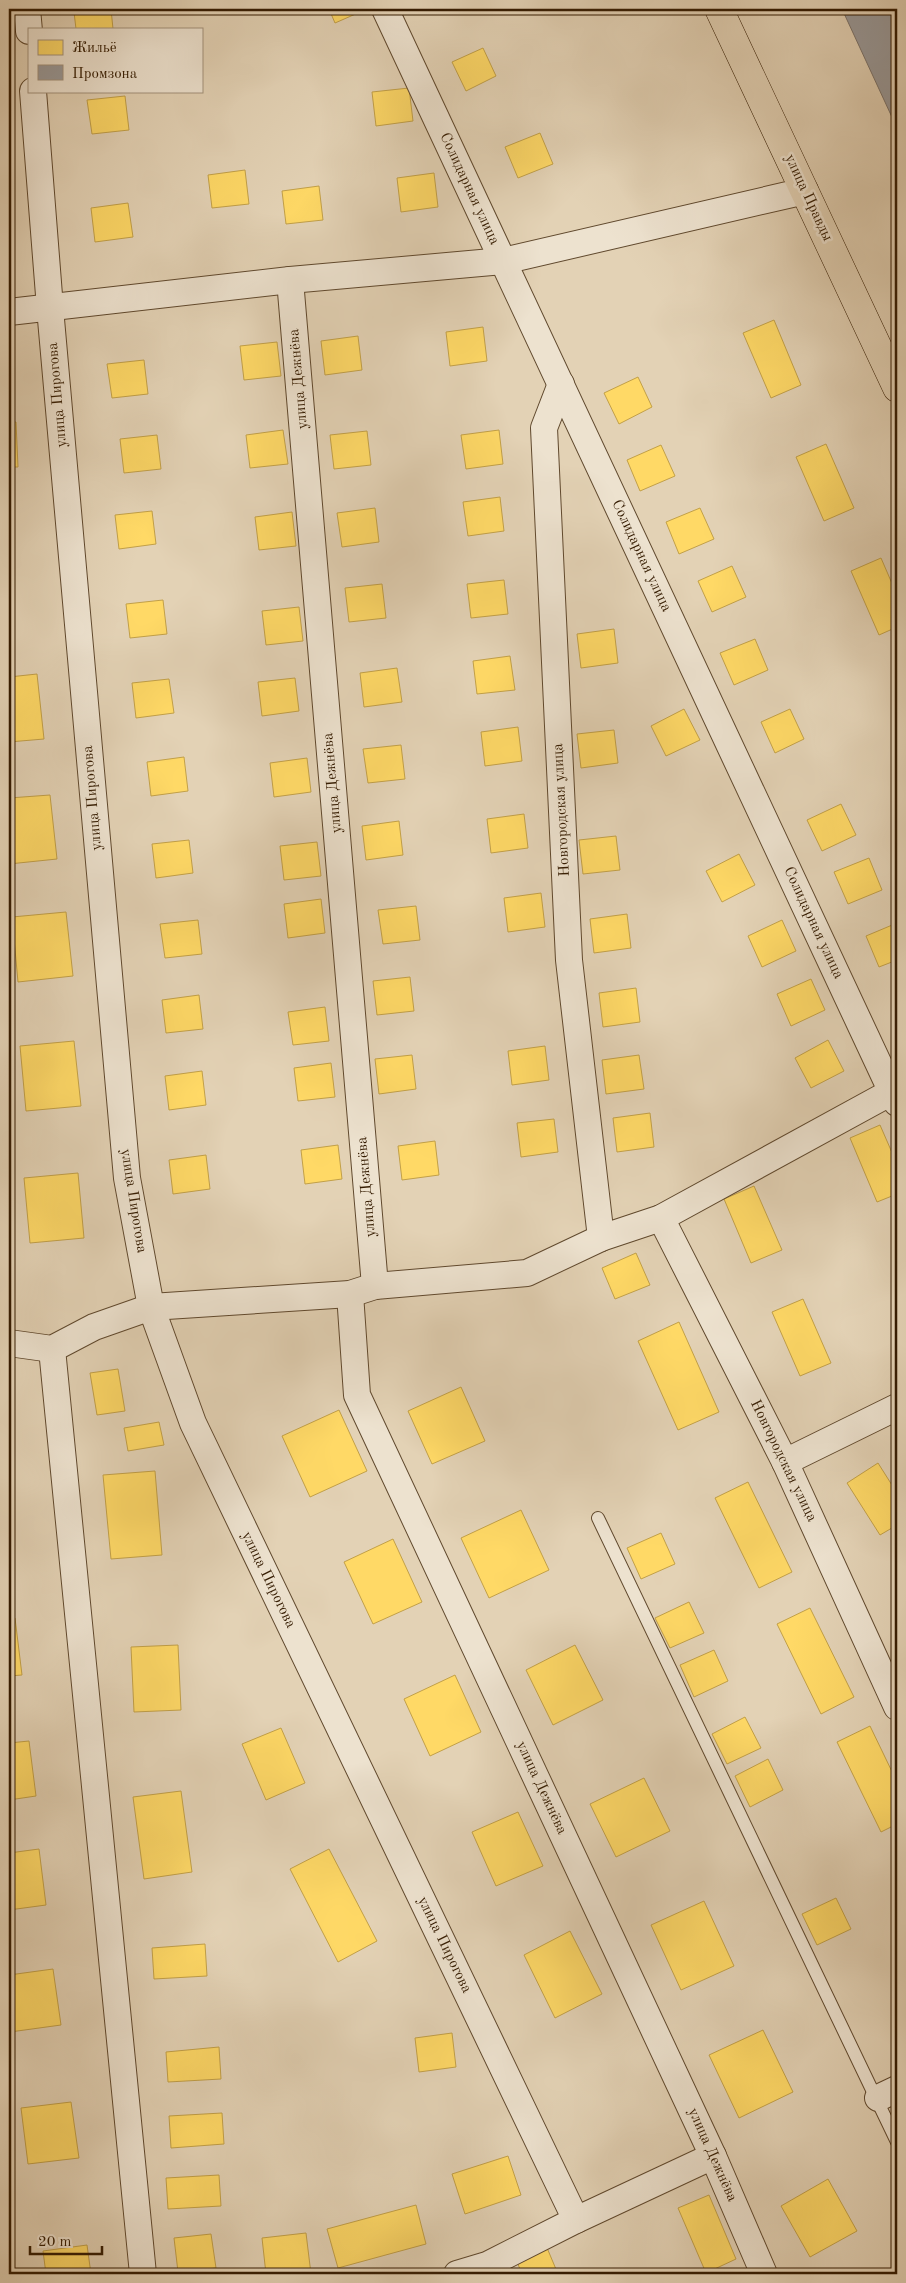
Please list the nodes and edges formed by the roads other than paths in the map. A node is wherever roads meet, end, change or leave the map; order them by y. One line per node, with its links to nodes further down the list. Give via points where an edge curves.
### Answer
1 (27, 9): 4 (street)
2 (385, 9): 7 (street, Солидарная улица)
3 (719, 9): 6 (main road, улица Правды)
4 (29, 28)
5 (33, 92): 9 (street, улица Пирогова)
6 (805, 191): 7 (street); 12 (main road, улица Правды)
7 (503, 261): 8 (street); 11 (street, Солидарная улица)
8 (290, 280): 9 (street); 16 (street, улица Дежнёва)
9 (50, 308): 10 (street); 18 (street, улица Пирогова, via 127,1178)
10 (9, 312)
11 (561, 384): 13 (street, Солидарная улица); 15 (street, Новгородская улица, via 544,428 544,438 569,960)
12 (897, 388)
13 (895, 1094): 14 (street)
14 (661, 1218): 15 (street); 22 (street, Новгородская улица)
15 (601, 1238): 16 (street, via 527,1272)
16 (375, 1286): 17 (street)
17 (350, 1294): 18 (street); 27 (street, улица Дежнёва, via 358,1395)
18 (151, 1306): 20 (street, via 94,1327); 28 (street, улица Пирогова, via 193,1423)
19 (9, 1343): 20 (street)
20 (52, 1349): 30 (street)
21 (897, 1407): 22 (street)
22 (785, 1462): 24 (street, Новгородская улица)
23 (598, 1518): 25 (lane)
24 (897, 1706)
25 (887, 2093): 26 (lane)
26 (897, 2142)
27 (713, 2156): 28 (street); 32 (street, улица Дежнёва)
28 (576, 2220): 29 (street)
29 (489, 2270): 31 (street)
30 (143, 2274)
31 (458, 2274)
32 (764, 2274)

